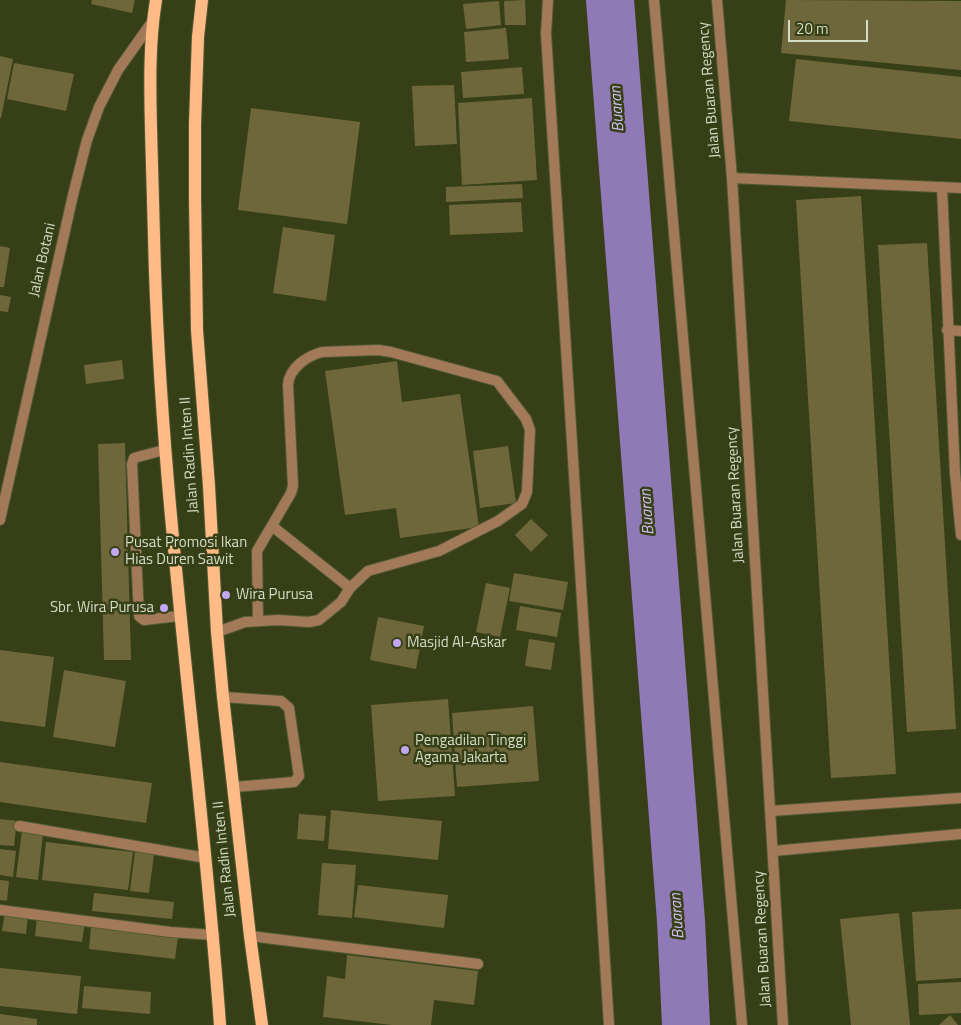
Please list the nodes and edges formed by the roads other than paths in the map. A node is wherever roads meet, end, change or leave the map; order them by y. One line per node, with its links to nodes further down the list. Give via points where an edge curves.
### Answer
1 (156, 0): 6 (main road, Jalan Radin Inten II)
2 (202, 0): 20 (main road, Jalan Radin Inten II, via 195,124 197,330)
3 (548, 0): 35 (street, via 546,34)
4 (654, 0): 36 (street)
5 (717, 0): 7 (street, Jalan Buaran Regency)
6 (152, 22): 12 (main road, Jalan Radin Inten II, via 150,88 155,278); 14 (street, Jalan Botani, via 118,70 99,106 87,140)
7 (732, 178): 8 (street, Jalan Buaran Regency); 24 (street, Jalan Buaran Regency)
8 (942, 187): 9 (street, Jalan Buaran Regency); 10 (street)
9 (961, 188)
10 (948, 330): 11 (street); 13 (street)
11 (961, 331)
12 (164, 450): 18 (main road, Jalan Radin Inten II); 18 (street, via 134,458 132,464 139,616 144,620)
13 (958, 473): 16 (street)
14 (0, 520)
15 (272, 526): 17 (street); 17 (street, via 294,483 288,378 308,357 322,352 378,350 496,380 529,424 527,492 522,504 498,521 438,551 368,571); 19 (street, via 257,551)
16 (961, 535)
17 (350, 588): 19 (street, via 341,602 319,620)
18 (179, 616): 28 (main road, Jalan Radin Inten II)
19 (258, 621): 20 (street)
20 (217, 632): 21 (main road, Jalan Radin Inten II)
21 (223, 697): 22 (main road, Jalan Radin Inten II); 22 (street, via 281,701 289,708 298,776 294,782)
22 (234, 787): 31 (main road, Jalan Radin Inten II)
23 (961, 798): 24 (street)
24 (770, 811): 27 (street, Jalan Buaran Regency)
25 (19, 826): 28 (street)
26 (961, 834): 27 (street, Jalan Buaran Regency)
27 (773, 851): 37 (street, Jalan Buaran Regency)
28 (206, 858): 30 (main road, Jalan Radin Inten II)
29 (0, 910): 30 (street)
30 (214, 935): 33 (main road, Jalan Radin Inten II)
31 (250, 936): 32 (street); 34 (main road, Jalan Radin Inten II)
32 (478, 964)
33 (220, 1025)
34 (262, 1025)
35 (609, 1025)
36 (742, 1025)
37 (783, 1025)

